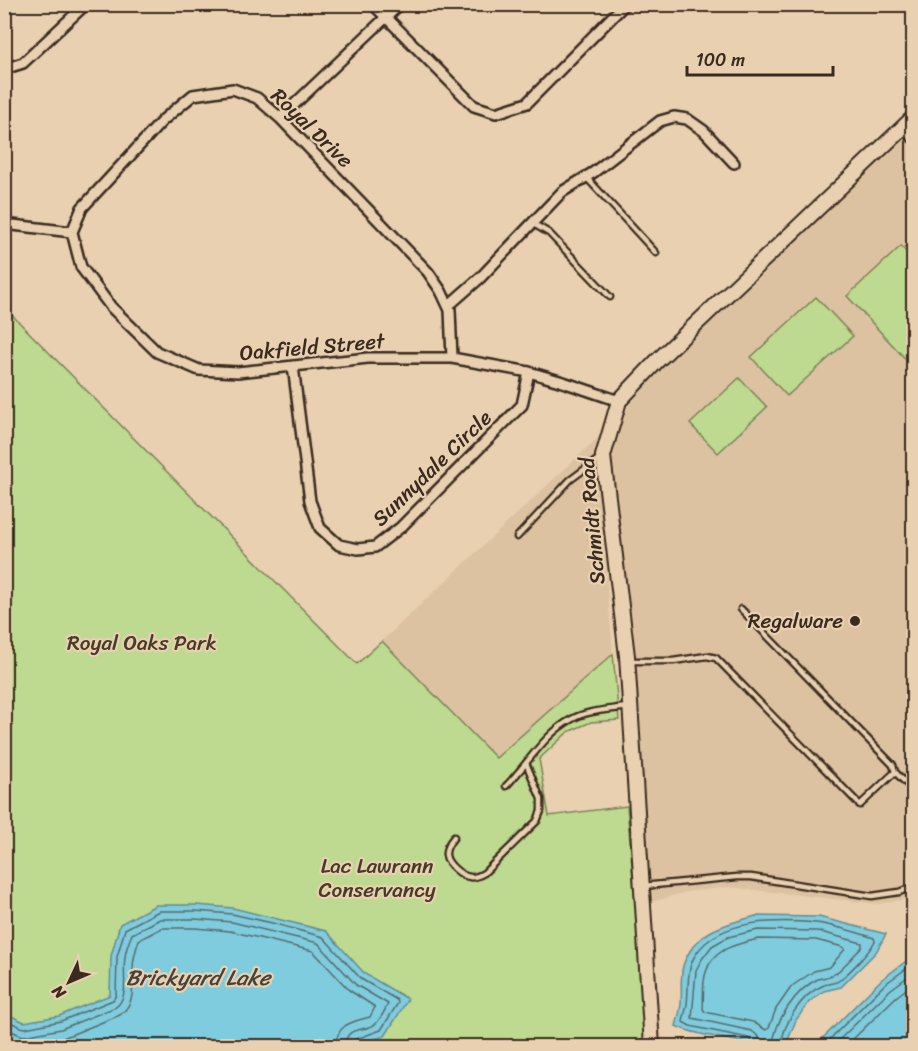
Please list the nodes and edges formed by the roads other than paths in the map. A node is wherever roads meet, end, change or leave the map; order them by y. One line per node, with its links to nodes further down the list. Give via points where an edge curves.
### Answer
1 (86, 4): 6 (street, via 23,63)
2 (373, 4): 5 (street)
3 (400, 4): 5 (street)
4 (625, 4): 5 (street, via 526,103 496,113 474,106)
5 (387, 18): 8 (street)
6 (4, 69)
7 (914, 117): 9 (street, Schmidt Road)
8 (280, 118): 15 (street, Royal Drive, via 257,98 233,89 193,95 163,120 82,208); 18 (street, Royal Drive, via 429,272)
9 (901, 129): 10 (lane); 22 (street, Schmidt Road)
10 (914, 141)
11 (734, 163): 12 (street, via 705,131 687,119 674,117 660,121)
12 (586, 177): 14 (street, via 562,192); 16 (lane)
13 (4, 224): 15 (street)
14 (532, 224): 17 (lane, via 549,233); 18 (street)
15 (72, 232): 20 (street, Oakfield Street, via 81,267 111,308 157,352 199,370 238,372)
16 (656, 253)
17 (610, 297)
18 (448, 306): 19 (street, Royal Drive)
19 (452, 358): 20 (street, Oakfield Street, via 368,358); 21 (street, Oakfield Street)
20 (293, 366): 21 (street, Sunnydale Circle, via 310,501 320,528 339,545 358,549 375,547 401,527 522,405)
21 (529, 372): 22 (street, Oakfield Street)
22 (619, 401): 23 (street, Schmidt Road)
23 (603, 456): 24 (lane, via 570,480); 26 (street, Schmidt Road)
24 (517, 537)
25 (741, 609): 29 (lane, via 893,765)
26 (627, 662): 27 (street, Schmidt Road); 29 (lane, via 716,658 860,805)
27 (630, 707): 28 (lane, via 573,718 555,731); 33 (street, Schmidt Road)
28 (526, 764): 30 (lane); 32 (lane, via 541,799 537,821 484,873 471,878 448,862 445,854)
29 (895, 772): 31 (lane)
30 (506, 786)
31 (914, 791)
32 (454, 837)
33 (641, 886): 34 (lane, via 737,877 872,896); 35 (street, Schmidt Road)
34 (914, 887)
35 (651, 1047)

